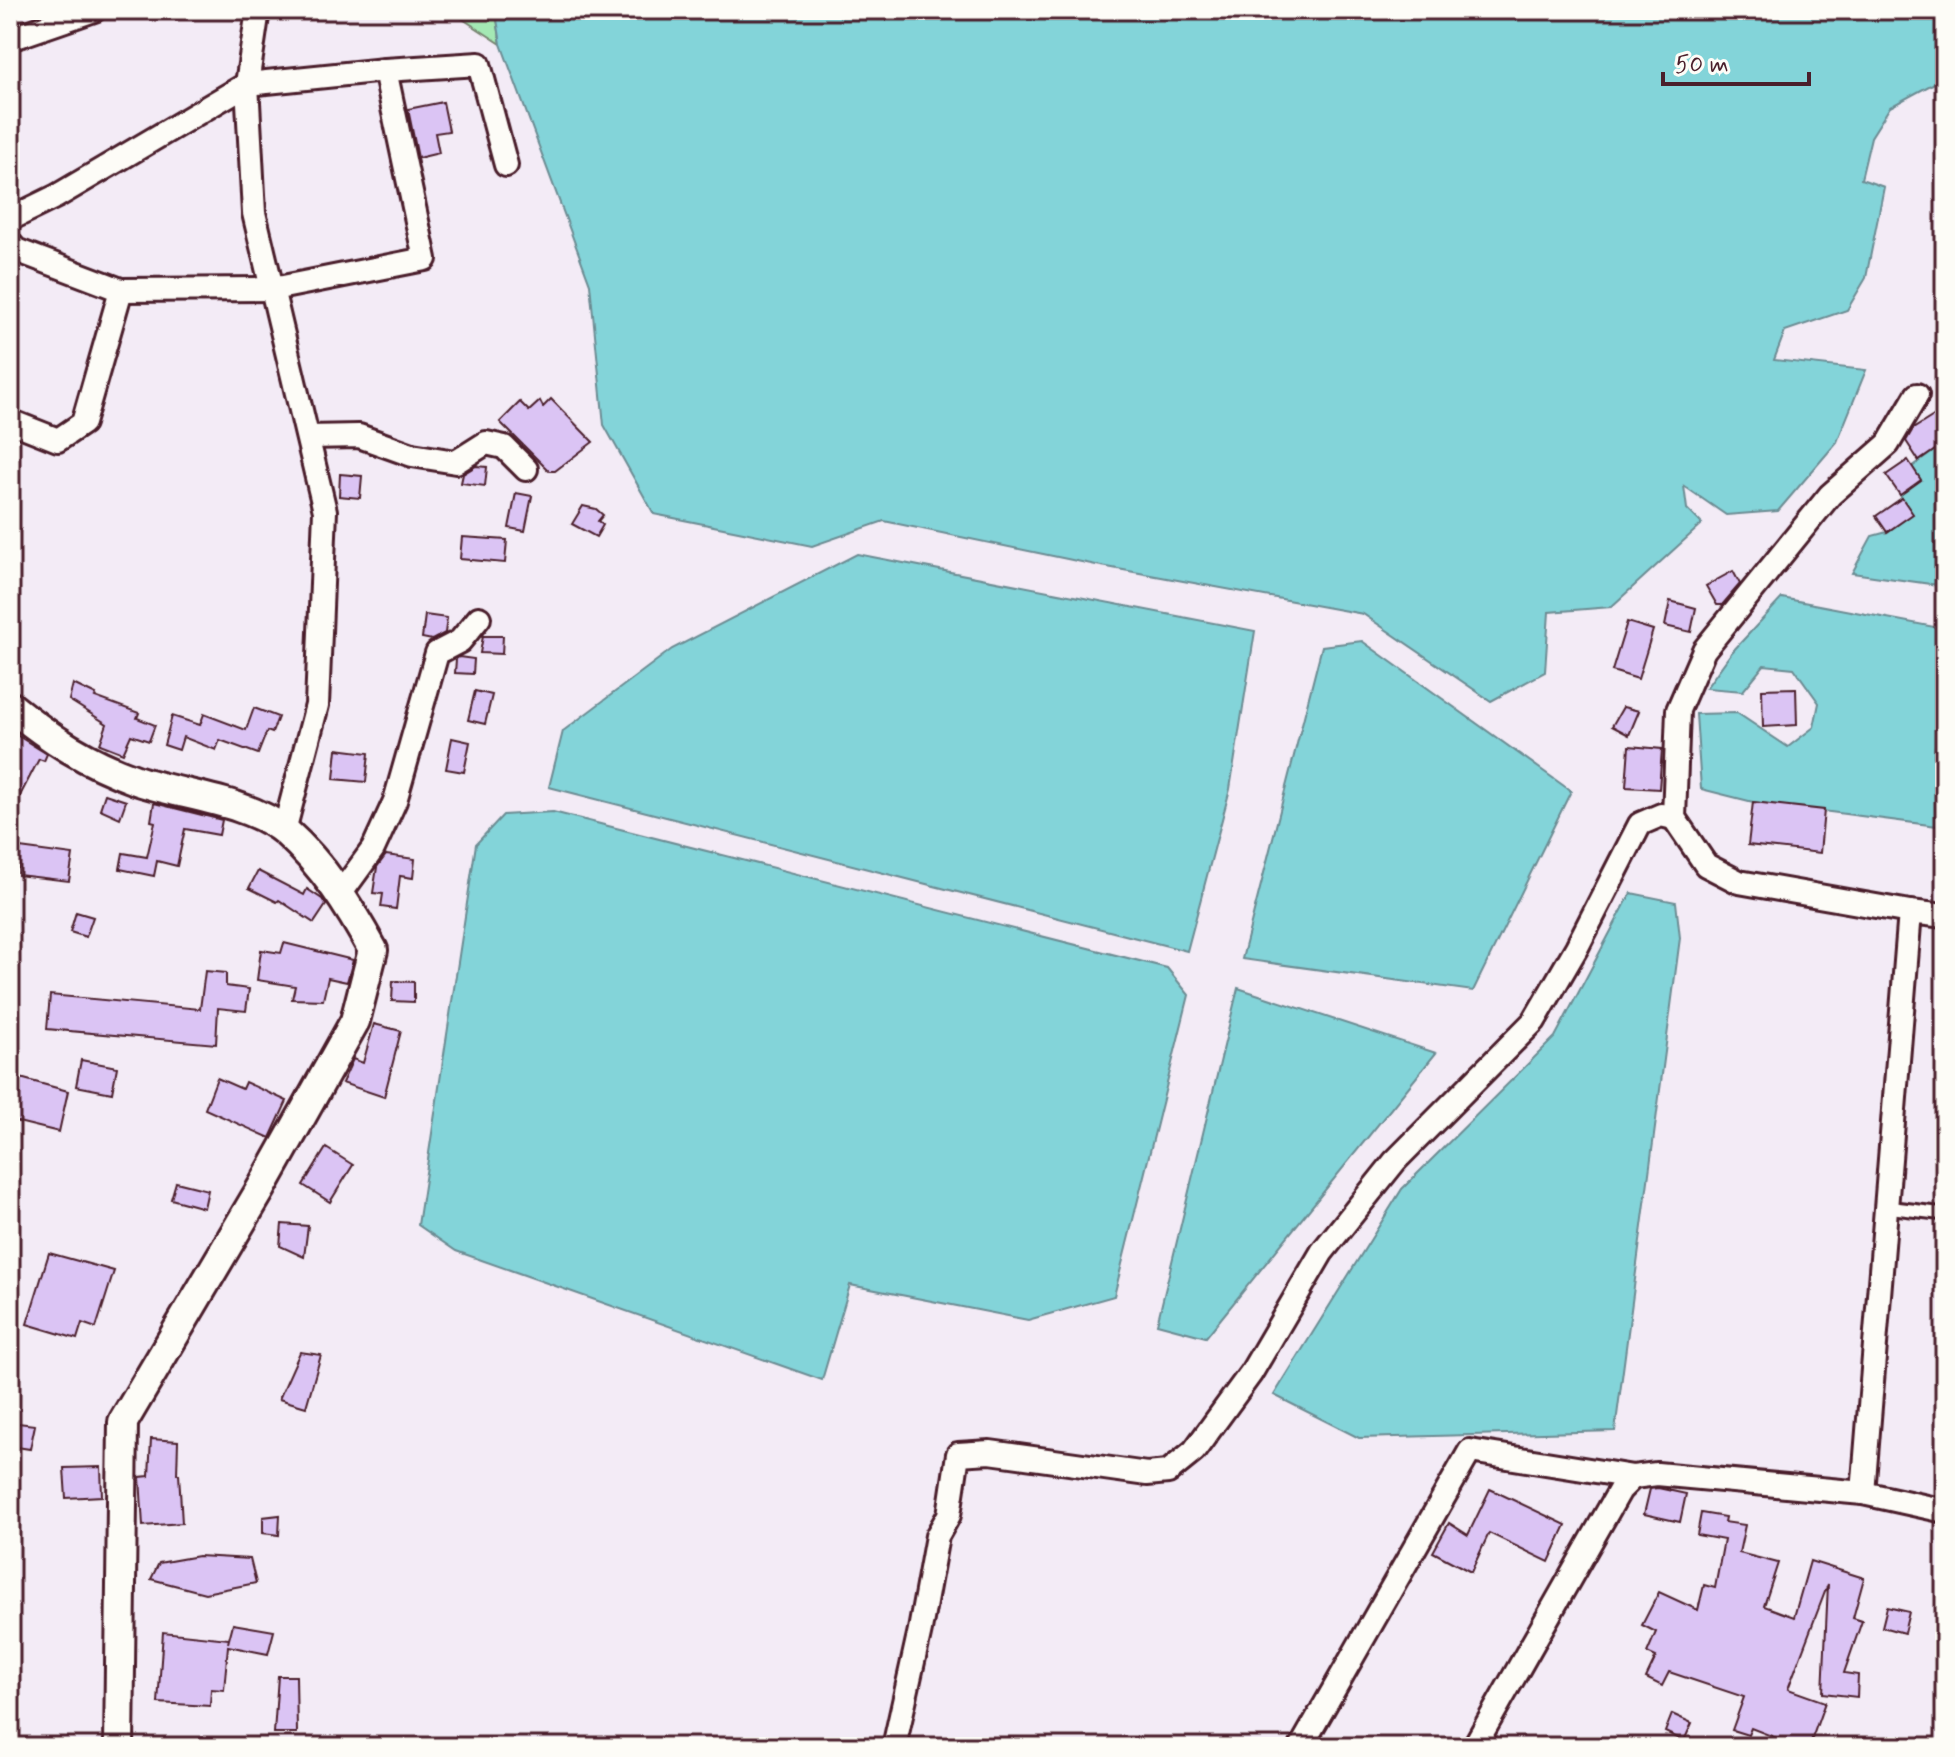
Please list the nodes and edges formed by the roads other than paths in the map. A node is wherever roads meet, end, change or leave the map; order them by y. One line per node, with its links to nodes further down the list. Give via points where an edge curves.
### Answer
1 (94, 10): 3 (street)
2 (258, 10): 5 (street)
3 (10, 39)
4 (385, 70): 5 (street); 6 (street, via 479,64); 9 (street, via 425,259)
5 (247, 84): 7 (street); 9 (street, via 254,213)
6 (506, 165)
7 (10, 219)
8 (10, 243): 10 (street, via 16,250)
9 (273, 289): 10 (street); 13 (street)
10 (121, 290): 12 (street, via 83,423 58,440)
11 (1917, 395): 17 (street, via 1888,444 1830,495 1704,650 1678,710)
12 (10, 421)
13 (308, 437): 14 (street, via 359,436 412,455 456,462 486,443 504,447); 18 (street, via 325,511 317,705)
14 (526, 469)
15 (479, 618): 19 (street, via 460,641 437,653 395,801 373,849)
16 (10, 706): 18 (street, via 78,756 137,780 242,808)
17 (1674, 818): 20 (street, via 1706,865 1739,882); 28 (street, via 1661,815 1640,824 1534,1021 1395,1161 1322,1252 1251,1373 1194,1451 1168,1472 1147,1474 990,1452 958,1454 949,1515 937,1536)
18 (284, 831): 19 (street)
19 (341, 893): 27 (street, via 373,950 355,1021 123,1422)
20 (1910, 912): 21 (street); 22 (street)
21 (1945, 916)
22 (1886, 1207): 23 (lane); 25 (street)
23 (1945, 1214)
24 (1633, 1477): 25 (street, via 1657,1474); 29 (street, via 1470,1451); 30 (street, via 1620,1490)
25 (1863, 1493): 26 (street)
26 (1945, 1511)
27 (119, 1747)
28 (894, 1747)
29 (1301, 1747)
30 (1474, 1747)

